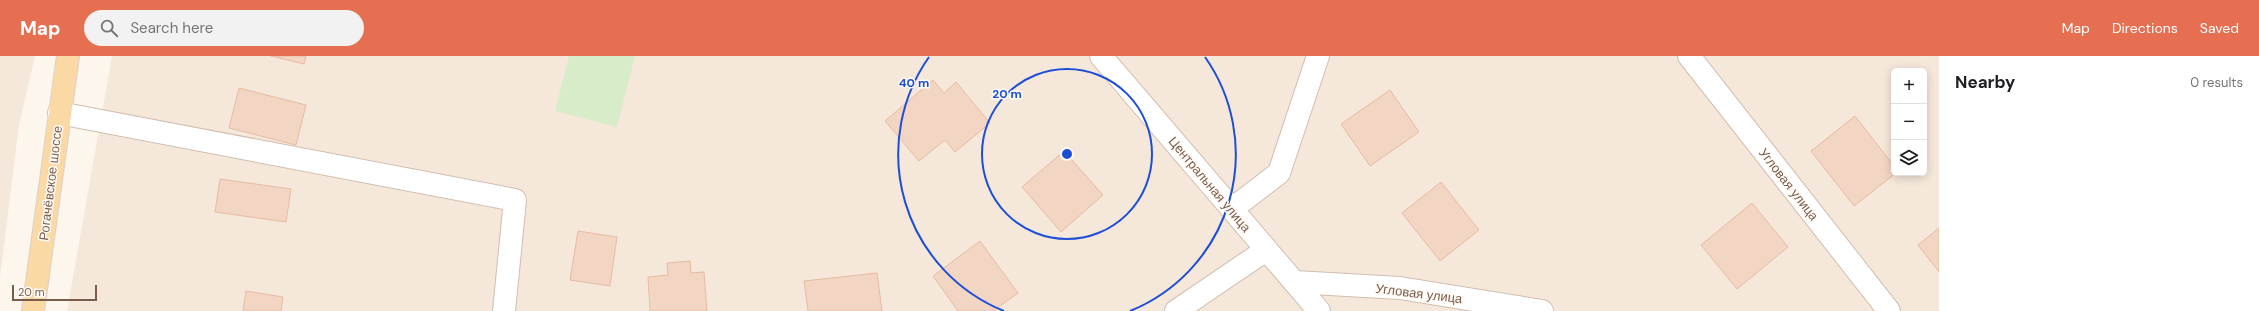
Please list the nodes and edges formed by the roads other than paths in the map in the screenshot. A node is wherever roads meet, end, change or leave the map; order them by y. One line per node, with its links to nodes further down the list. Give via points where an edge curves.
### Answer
1 (68, 56): 5 (main road, Рогачёвское шоссе)
2 (1101, 56): 6 (street, Центральная улица)
3 (1318, 56): 6 (street, via 1279,173)
4 (1689, 56): 14 (street, Угловая улица)
5 (59, 113): 9 (main road, Рогачёвское шоссе); 10 (street, via 515,200)
6 (1232, 209): 7 (street, Центральная улица)
7 (1266, 250): 8 (street, Центральная улица); 11 (street)
8 (1295, 282): 12 (street, Центральная улица); 13 (street, Угловая улица, via 1400,288)
9 (33, 311)
10 (504, 311)
11 (1176, 311)
12 (1319, 311)
13 (1542, 311)
14 (1889, 311)

